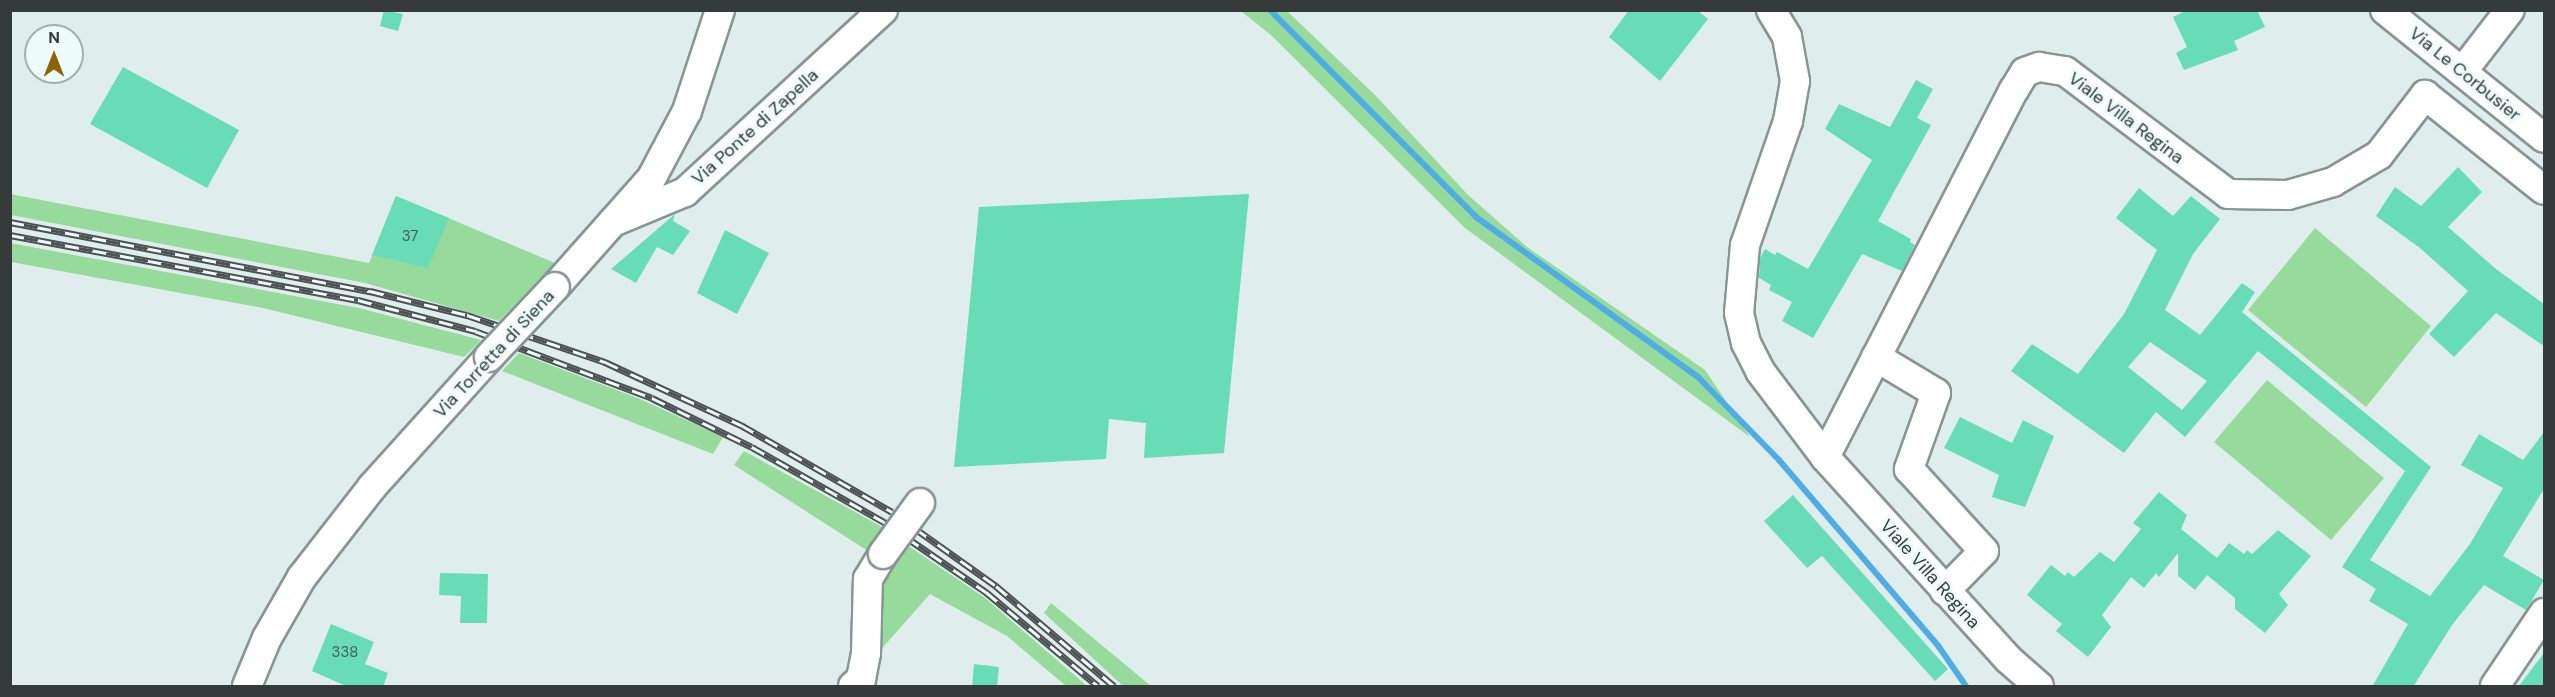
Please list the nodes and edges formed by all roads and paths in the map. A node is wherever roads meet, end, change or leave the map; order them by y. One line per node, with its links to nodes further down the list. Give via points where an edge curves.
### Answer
1 (720, 10): 9 (street, Via Torretta di Siena, via 687,111 651,179)
2 (883, 10): 9 (street, Via Ponte di Zapella, via 685,192)
3 (1771, 10): 11 (street, Viale Villa Regina, via 1790,47 1795,81 1793,102 1745,245 1739,313 1746,343 1760,371)
4 (2510, 10): 6 (street)
5 (2393, 13): 6 (street, Via Le Corbusier)
6 (2462, 72): 7 (street, Via Le Corbusier)
7 (2544, 138)
8 (2544, 190): 10 (street, Viale Villa Regina, via 2425,95 2379,155 2333,182 2288,195 2228,194 2065,71 2039,66 2025,72 2014,90)
9 (613, 222): 15 (street, Via Torretta di Siena, bridge, via 372,487 302,577 267,638)
10 (1876, 357): 11 (street, Viale Villa Regina); 13 (street, via 1936,393 1909,469 1984,551)
11 (1825, 457): 13 (street, Viale Villa Regina)
12 (920, 503): 16 (street, bridge, via 868,579 866,653 861,679)
13 (1945, 591): 17 (street, Viale Villa Regina, via 2008,660)
14 (2544, 613): 18 (street)
15 (247, 687)
16 (853, 687)
17 (2039, 687)
18 (2495, 687)

